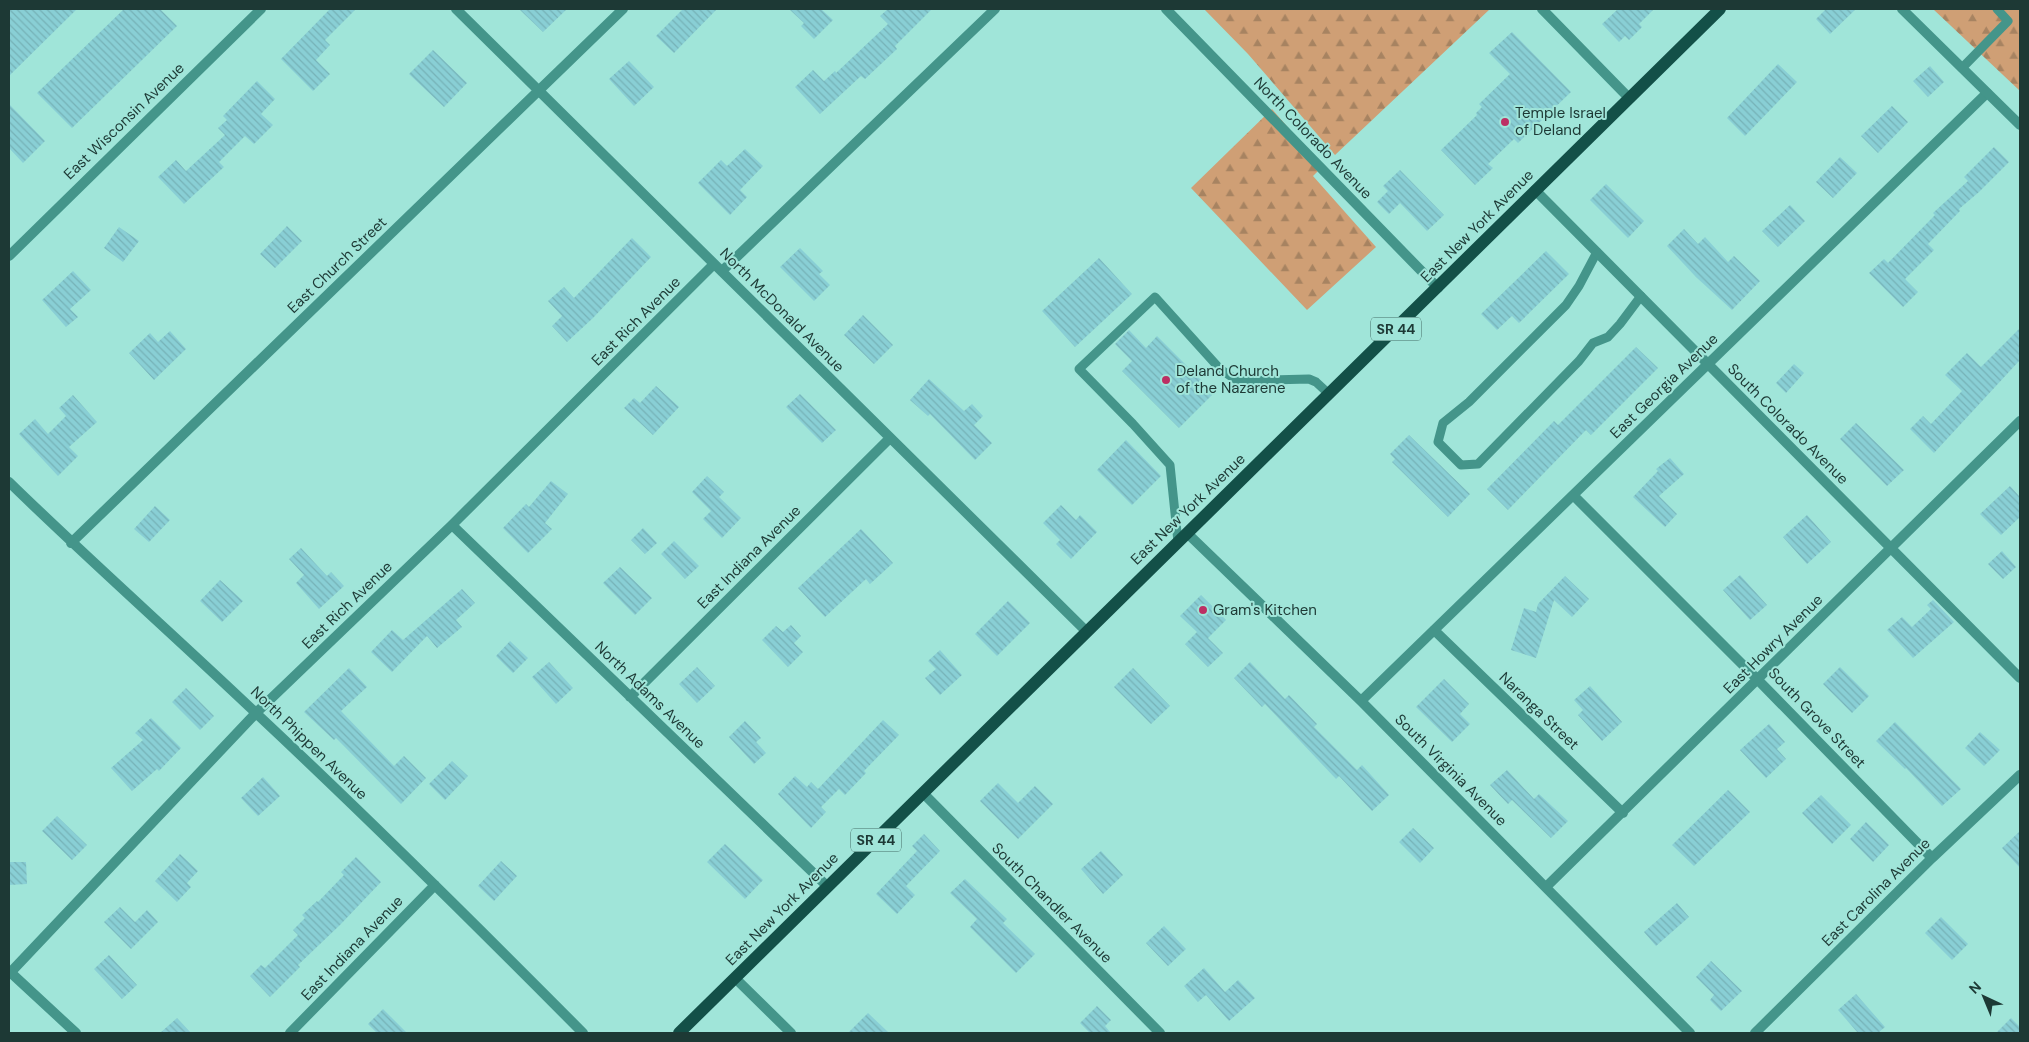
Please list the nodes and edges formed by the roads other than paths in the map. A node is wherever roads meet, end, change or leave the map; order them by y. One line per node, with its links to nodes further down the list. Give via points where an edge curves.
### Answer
1 (261, 9): 17 (street, East Wisconsin Avenue)
2 (456, 9): 11 (street, North McDonald Avenue)
3 (623, 9): 11 (street, East Church Street)
4 (995, 9): 19 (street)
5 (1166, 9): 20 (street, North Colorado Avenue)
6 (1542, 9): 13 (street)
7 (1720, 9): 13 (main road, East New York Avenue / SR 44)
8 (1902, 9): 10 (street)
9 (1996, 9): 10 (lane, via 2008,21)
10 (1962, 68): 12 (street)
11 (539, 90): 18 (street, North McDonald Avenue); 30 (street, East Church Street)
12 (1987, 93): 14 (street); 22 (street, East Georgia Avenue)
13 (1629, 98): 15 (main road, East New York Avenue / SR 44)
14 (2020, 125)
15 (1535, 190): 16 (street, South Colorado Avenue); 20 (main road, East New York Avenue / SR 44)
16 (1597, 252): 21 (street, South Colorado Avenue); 21 (lane, via 1566,305 1469,402 1443,423 1438,442 1461,465 1478,464 1593,343 1608,337)
17 (9, 256)
18 (714, 264): 19 (street, North McDonald Avenue); 28 (street, East Rich Avenue)
19 (722, 272): 25 (street, North McDonald Avenue)
20 (1438, 288): 23 (main road, East New York Avenue / SR 44)
21 (1641, 296): 22 (street, South Colorado Avenue)
22 (1708, 364): 27 (street, East Georgia Avenue); 31 (street, South Colorado Avenue)
23 (1329, 394): 29 (main road, East New York Avenue / SR 44); 29 (lane, via 1309,379 1238,381 1220,369 1155,297 1079,369 1170,466)
24 (2020, 420): 31 (street, East Howry Avenue)
25 (890, 438): 33 (street, North McDonald Avenue); 36 (street, East Indiana Avenue)
26 (9, 482): 30 (street, North Phippen Avenue)
27 (1573, 495): 32 (street, East Georgia Avenue); 35 (street, South Grove Street)
28 (452, 525): 36 (street, North Adams Avenue); 38 (street, East Rich Avenue)
29 (1182, 538): 33 (main road, East New York Avenue / SR 44); 37 (street, South Virginia Avenue)
30 (71, 542): 38 (street, North Phippen Avenue)
31 (1891, 548): 34 (street, South Colorado Avenue); 35 (street, East Howry Avenue)
32 (1434, 630): 37 (street, East Georgia Avenue); 41 (street, Naranga Street)
33 (1087, 632): 40 (main road, East New York Avenue / SR 44)
34 (2020, 678)
35 (1758, 680): 41 (street, East Howry Avenue); 42 (street, South Grove Street)
36 (630, 697): 44 (street, North Adams Avenue)
37 (1361, 701): 45 (street, South Virginia Avenue)
38 (256, 713): 43 (street, North Phippen Avenue); 46 (street, East Rich Avenue)
39 (2020, 775): 42 (street, East Carolina Avenue)
40 (923, 793): 44 (main road, East New York Avenue / SR 44); 53 (street, South Chandler Avenue)
41 (1623, 813): 45 (street, East Howry Avenue)
42 (1932, 858): 55 (street, East Carolina Avenue)
43 (435, 885): 49 (street, East Indiana Avenue); 50 (street, North Phippen Avenue)
44 (828, 887): 47 (main road, East New York Avenue / SR 44)
45 (1546, 887): 54 (street, South Virginia Avenue)
46 (9, 972): 48 (street)
47 (735, 978): 51 (main road, East New York Avenue / SR 44); 52 (street)
48 (76, 1033)
49 (290, 1033)
50 (583, 1033)
51 (679, 1033)
52 (791, 1033)
53 (1160, 1033)
54 (1690, 1033)
55 (1755, 1033)

